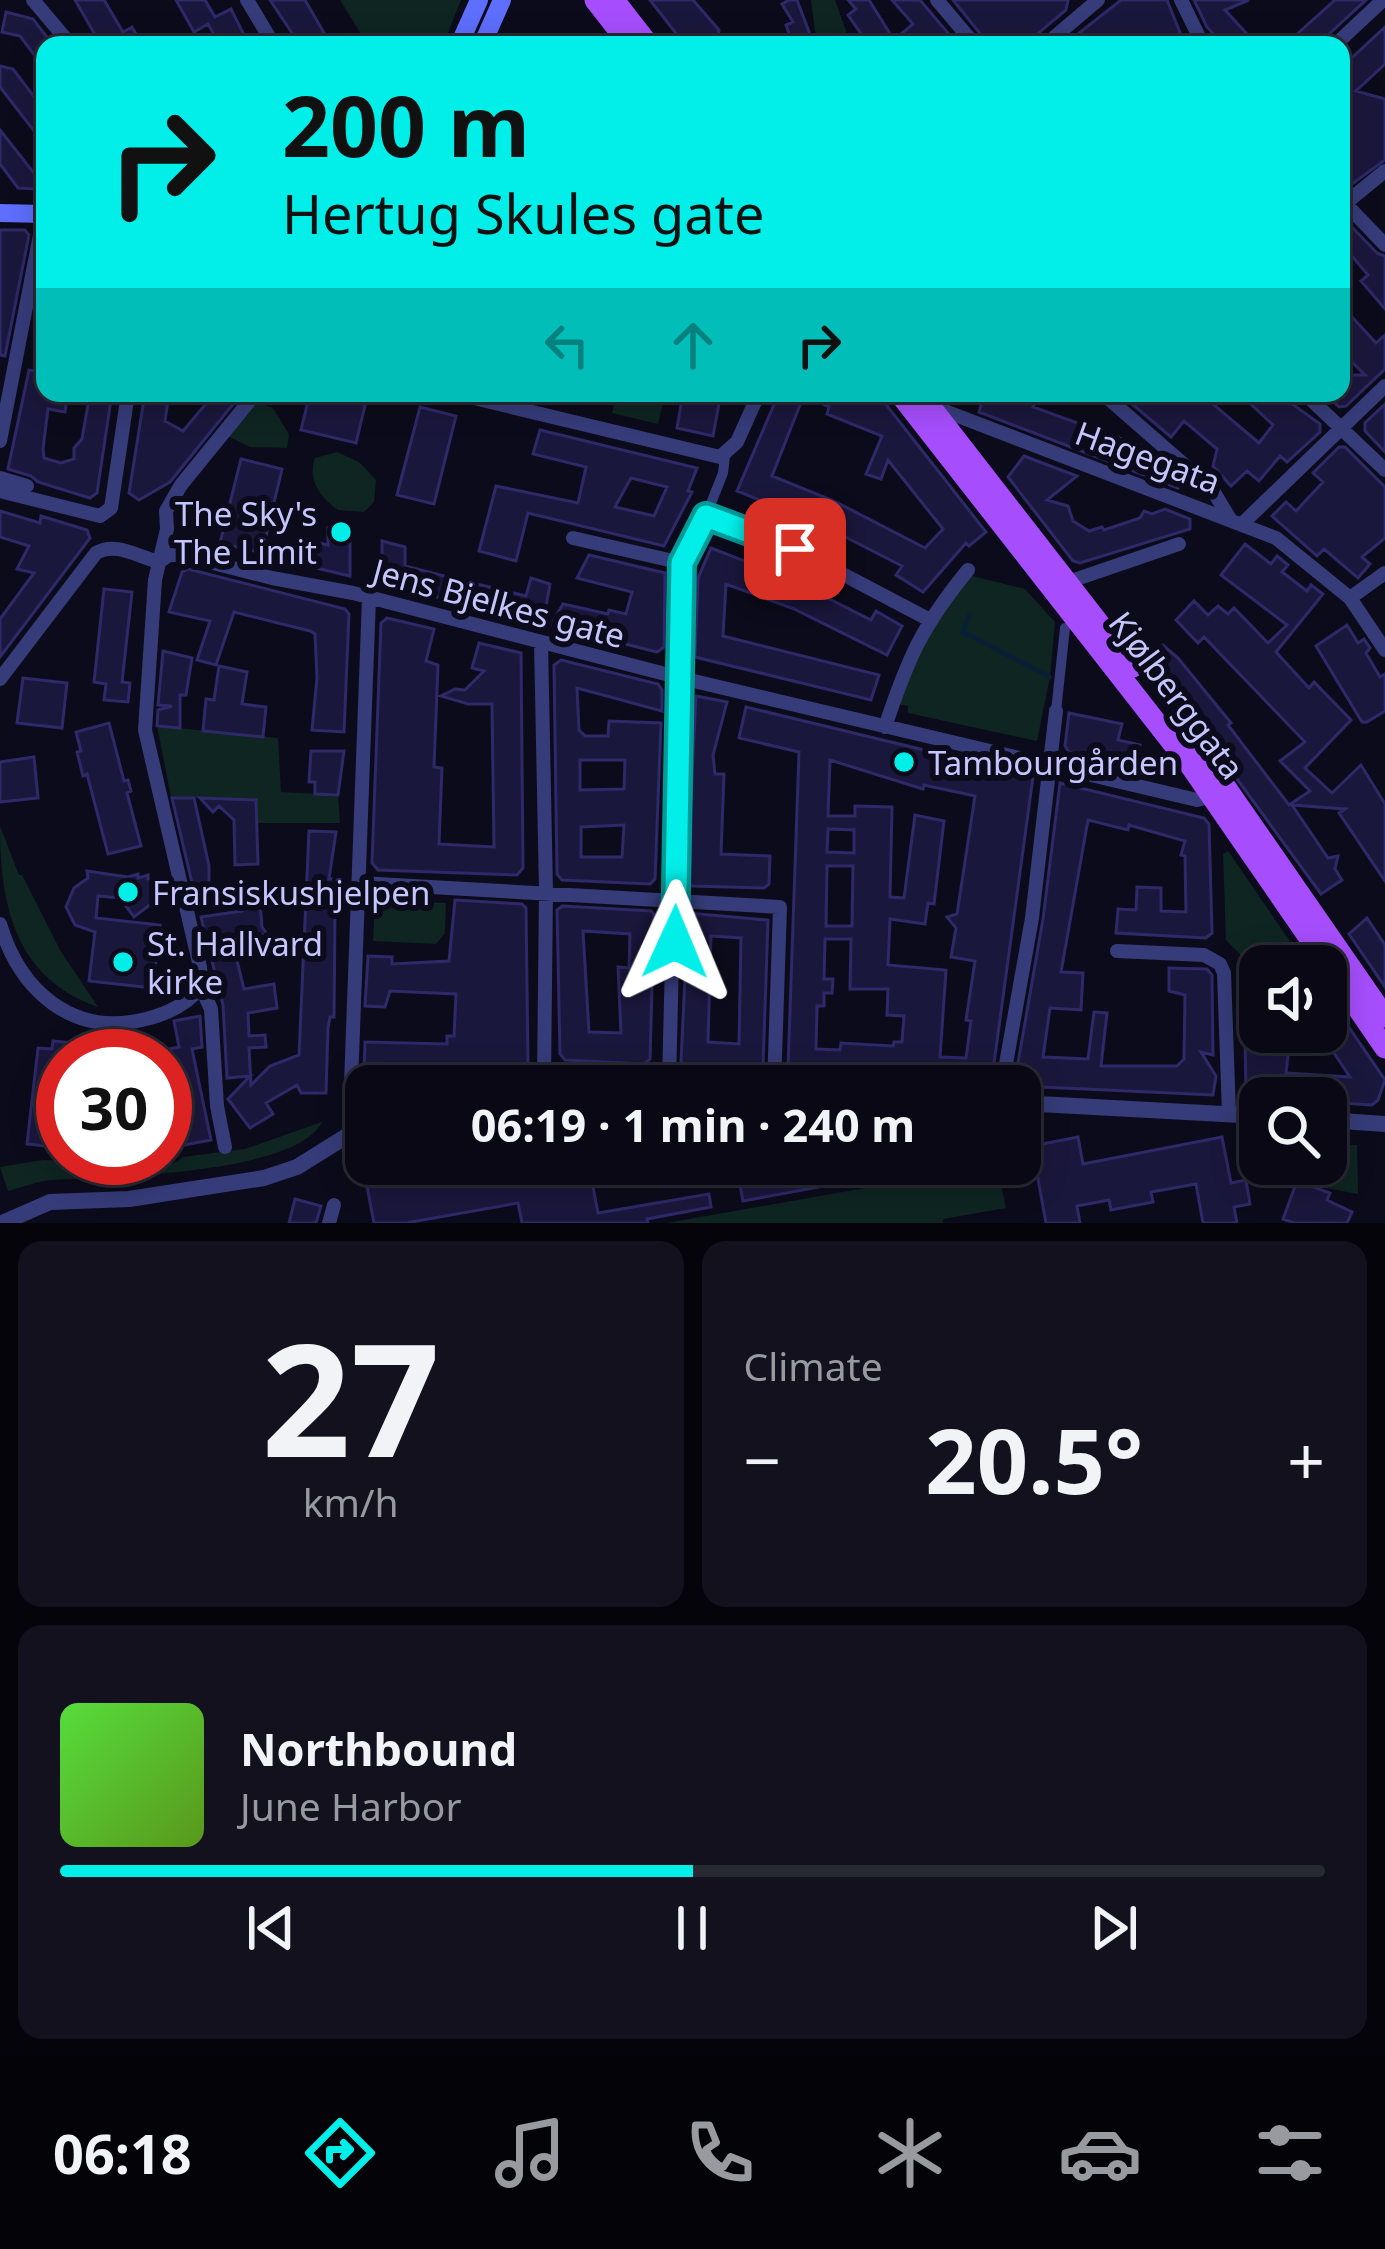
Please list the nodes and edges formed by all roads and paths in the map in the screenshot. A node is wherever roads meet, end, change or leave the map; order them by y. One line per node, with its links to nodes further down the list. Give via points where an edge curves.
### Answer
1 (33, 0): 11 (street)
2 (247, 0): 12 (street)
3 (478, 0): 13 (main road)
4 (502, 0): 14 (main road)
5 (595, 0): 15 (main road)
6 (614, 0): 16 (main road)
7 (938, 0): 17 (street)
8 (1181, 0): 19 (street)
9 (1384, 0): 20 (street)
10 (1089, 3): 18 (street)
11 (63, 36)
12 (269, 36)
13 (463, 36)
14 (486, 36)
15 (623, 36)
16 (642, 36)
17 (968, 36)
18 (1054, 36)
19 (1197, 36)
20 (1344, 36)
21 (1385, 171): 22 (street)
22 (1350, 197)
23 (1350, 211): 26 (street)
24 (0, 213): 25 (main road)
25 (36, 214)
26 (1385, 245)
27 (36, 259): 39 (street)
28 (1385, 386): 38 (street)
29 (127, 402): 44 (street, via 115,491 100,516)
30 (249, 402): 49 (street, via 180,486 166,511)
31 (490, 402): 40 (street)
32 (755, 402): 40 (street)
33 (906, 402): 65 (main road, Kjølberggata)
34 (927, 402): 53 (main road, Kjølberggata)
35 (933, 402): 46 (street, Hagegata)
36 (1112, 402): 46 (street, via 1212,489)
37 (1314, 402): 38 (street)
38 (1342, 428): 41 (street); 46 (street)
39 (0, 441)
40 (724, 456): 45 (street)
41 (1385, 470)
42 (0, 478): 43 (street)
43 (27, 486)
44 (0, 490)
45 (706, 516): 50 (street); 56 (street, via 795,549)
46 (1236, 521): 55 (street, via 1282,542)
47 (574, 538): 50 (street)
48 (1179, 544): 53 (street)
49 (159, 562): 54 (street, Jens Bjelkes gate, via 182,555); 61 (street, Jens Bjelkes gate, via 107,546 96,553); 71 (street, via 145,730)
50 (682, 563): 60 (street)
51 (968, 570): 56 (street)
52 (1385, 573): 55 (street)
53 (1068, 582): 65 (main road, Kjølberggata)
54 (370, 598): 58 (street, Jens Bjelkes gate); 66 (street)
55 (1350, 598): 59 (street)
56 (928, 619): 63 (street)
57 (1065, 628): 62 (street)
58 (541, 641): 60 (street, Jens Bjelkes gate); 67 (street)
59 (1385, 650)
60 (677, 677): 63 (street, Jens Bjelkes gate); 68 (street)
61 (0, 679)
62 (1056, 711): 64 (street)
63 (886, 727): 64 (street, Jens Bjelkes gate)
64 (1050, 765): 65 (street, Jens Bjelkes gate, via 1196,800); 78 (street)
65 (1221, 794): 72 (main road, Kjølberggata); 73 (main road, Kjølberggata)
66 (360, 883): 67 (street); 74 (street)
67 (547, 891): 68 (street); 75 (street)
68 (676, 901): 76 (street); 77 (street, via 780,907)
69 (0, 924): 71 (street, via 35,991 82,1020 150,1018)
70 (1117, 951): 81 (street, via 1204,955 1220,964)
71 (201, 987): 87 (street, via 211,1009)
72 (1385, 1017)
73 (1385, 1048)
74 (352, 1065)
75 (544, 1065)
76 (671, 1065)
77 (774, 1065)
78 (1006, 1065)
79 (1041, 1104): 81 (street)
80 (1385, 1112): 84 (street)
81 (1228, 1114): 82 (street)
82 (1239, 1115)
83 (1347, 1121): 84 (street)
84 (1362, 1122): 85 (street)
85 (1385, 1124)
86 (345, 1137): 89 (street, via 264,1178 50,1202)
87 (225, 1147)
88 (334, 1205): 90 (street)
89 (2, 1223)
90 (329, 1223)

